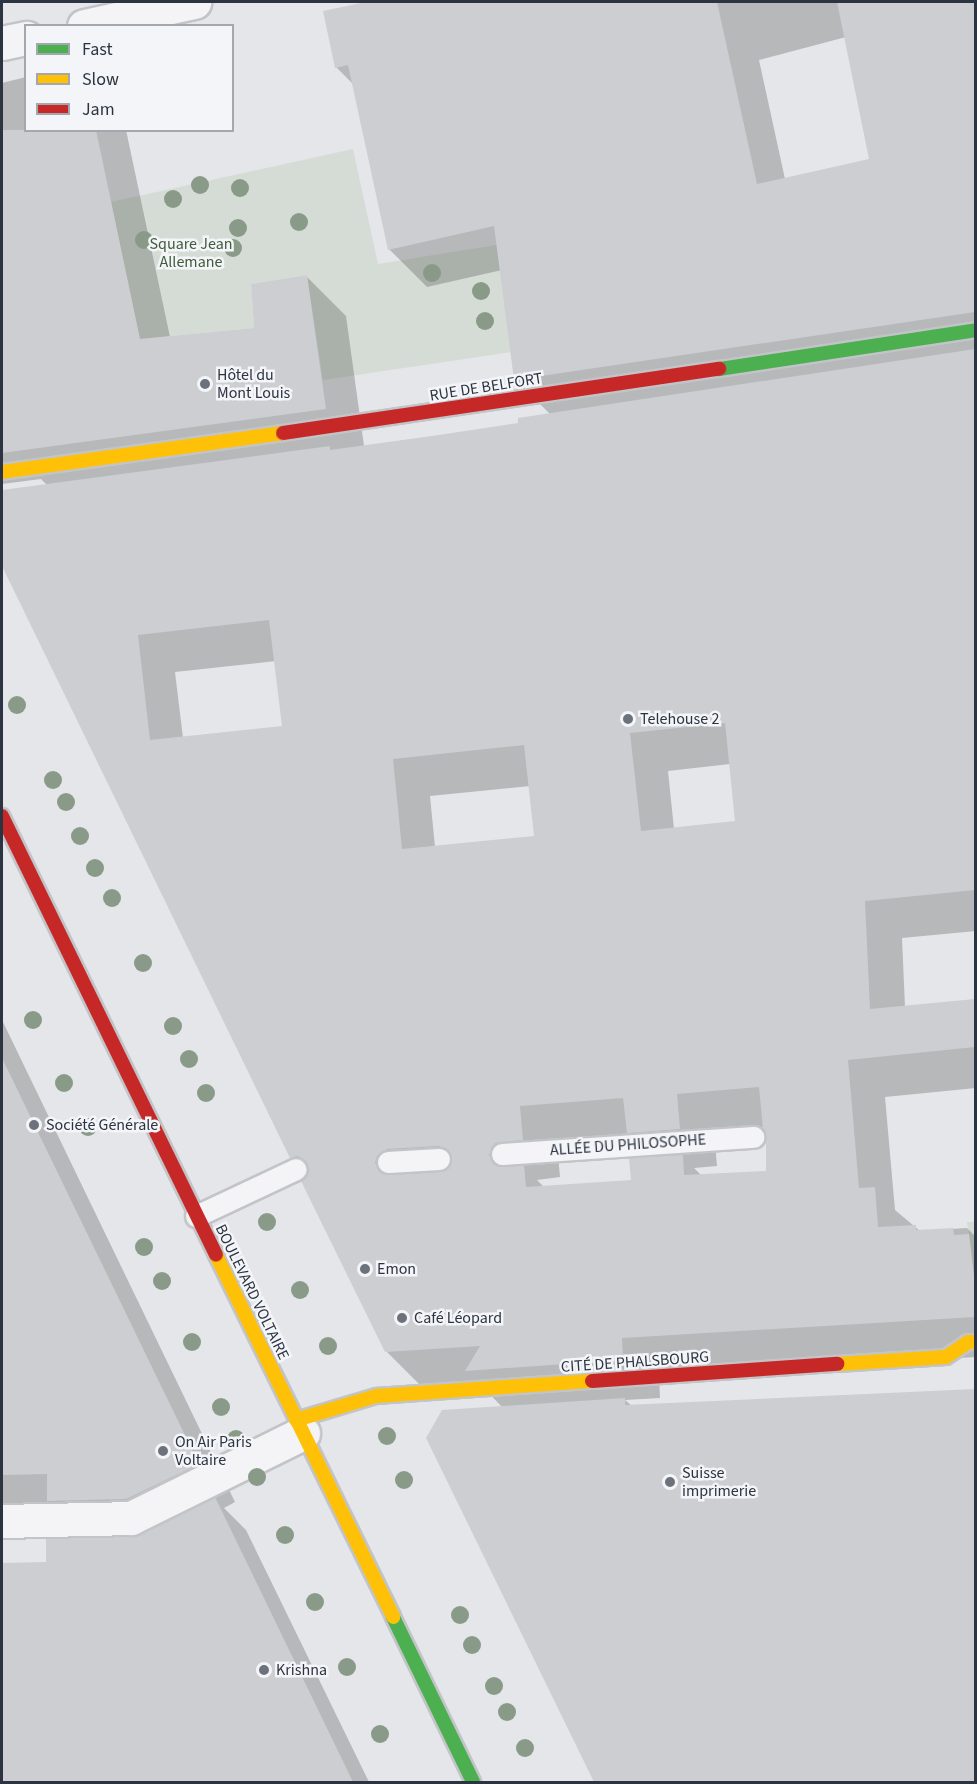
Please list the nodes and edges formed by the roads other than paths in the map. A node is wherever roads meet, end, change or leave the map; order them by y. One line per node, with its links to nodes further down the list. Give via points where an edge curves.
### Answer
1 (194, 2): 2 (street)
2 (93, 24)
3 (24, 38): 4 (street)
4 (2, 43)
5 (975, 330): 6 (street, RUE DE BELFORT)
6 (2, 472)
7 (2, 816): 13 (street, BOULEVARD VOLTAIRE)
8 (753, 1137): 9 (lane, ALLÉE DU PHILOSOPHE)
9 (502, 1154)
10 (439, 1159): 11 (lane)
11 (388, 1162)
12 (296, 1169): 13 (lane)
13 (196, 1216): 15 (street, BOULEVARD VOLTAIRE)
14 (975, 1342): 15 (street, CITÉ DE PHALSBOURG, via 968,1342 946,1357 376,1396)
15 (300, 1426): 16 (street, via 131,1518); 17 (street, BOULEVARD VOLTAIRE)
16 (2, 1521)
17 (473, 1782)

